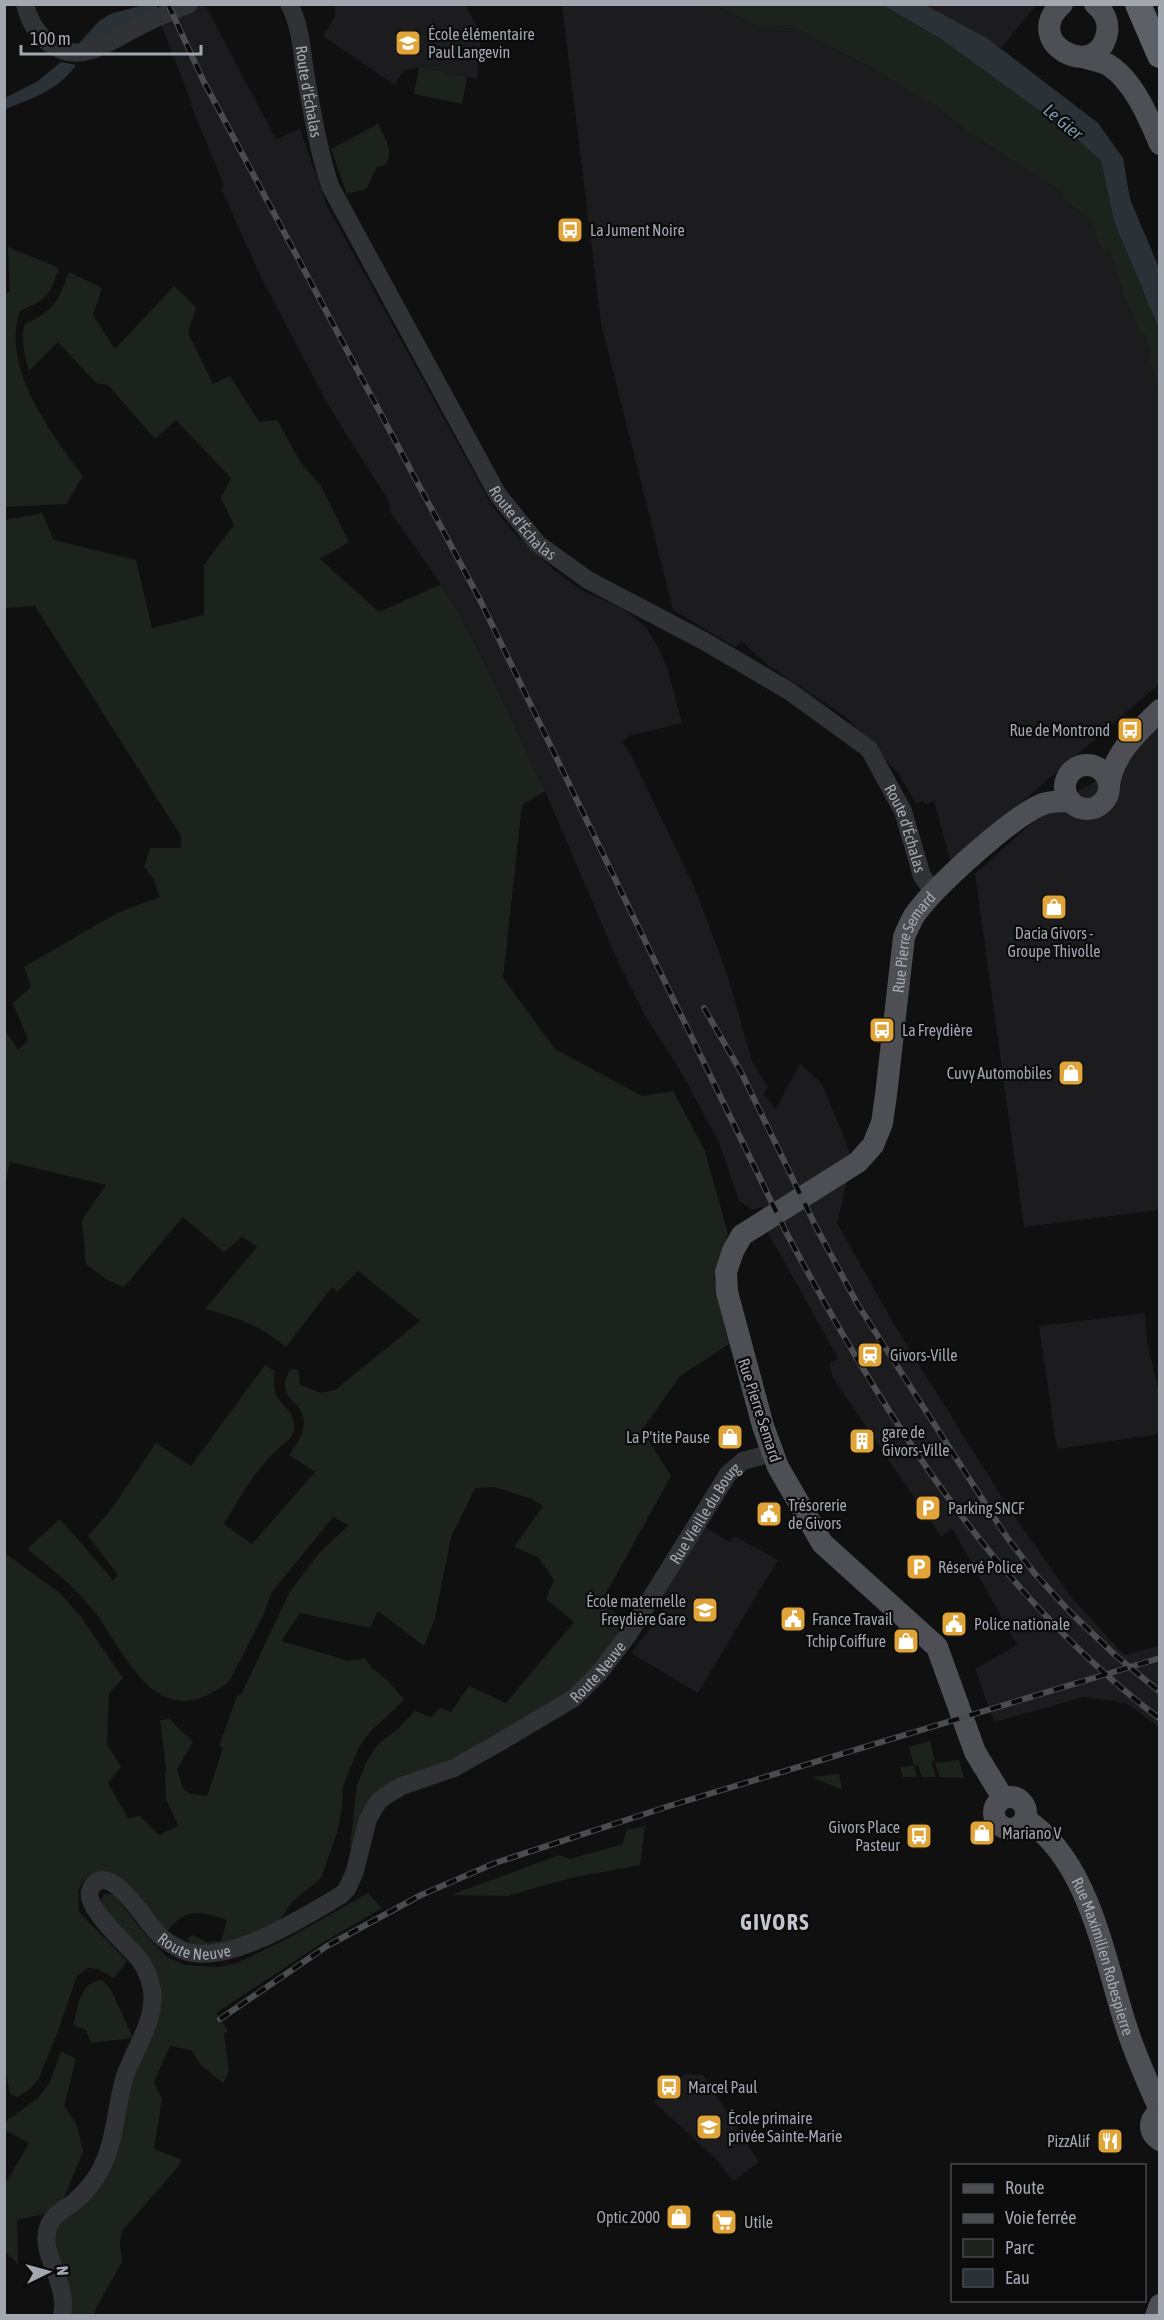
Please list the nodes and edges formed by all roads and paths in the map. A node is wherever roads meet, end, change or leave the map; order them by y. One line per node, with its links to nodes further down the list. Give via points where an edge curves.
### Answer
1 (25, 4): 2 (street, via 31,23 44,40 71,52 91,50)
2 (189, 4)
3 (289, 4): 18 (street, Route d'Échalas, via 330,186 498,495 538,544 588,580 789,691 868,749 903,811 922,876)
4 (1062, 4): 10 (main road, via 1052,16 1053,42 1067,55)
5 (1136, 4): 8 (highway)
6 (1156, 4): 8 (highway)
7 (1096, 5): 9 (main road, via 1107,23)
8 (1157, 35)
9 (1104, 42): 10 (main road); 11 (main road)
10 (1083, 57): 11 (main road)
11 (1109, 65): 12 (main road, via 1138,99)
12 (1160, 144)
13 (1160, 710): 14 (main road)
14 (1122, 751): 15 (main road); 16 (main road)
15 (1089, 765): 16 (main road, via 1103,771); 17 (main road, via 1075,769)
16 (1109, 784): 17 (main road, via 1106,799 1095,808 1083,808)
17 (1069, 791): 18 (main road, Rue Pierre Semard, via 1026,813)
18 (934, 893): 19 (main road, Rue Pierre Semard, via 914,917 904,937 878,1136 867,1153 842,1173 751,1227 737,1242 729,1263 726,1282 740,1346)
19 (772, 1453): 20 (street, Rue Vieille du Bourg, via 743,1461 728,1474); 21 (main road, Rue Pierre Semard, via 822,1543 937,1647 975,1752 1003,1798 994,1810 995,1822 1012,1830)
20 (654, 1594): 25 (street, Route Neuve, via 599,1673 574,1698 454,1768 397,1788 378,1802 368,1819 347,1889 282,1928 229,1951 192,1952 159,1935 117,1884 105,1880 95,1883 89,1898 141,1962 152,1999 146,2028 124,2078 103,2164 88,2189 56,2214 47,2230 47,2245 64,2296)
21 (1025, 1819): 22 (main road, Rue Maximilien Robespierre, via 1047,1836 1070,1864 1084,1893 1127,2029)
22 (1160, 2111): 23 (main road, via 1151,2121 1153,2134)
23 (1160, 2140)
24 (1160, 2305): 26 (main road)
25 (62, 2316)
26 (1156, 2316)

